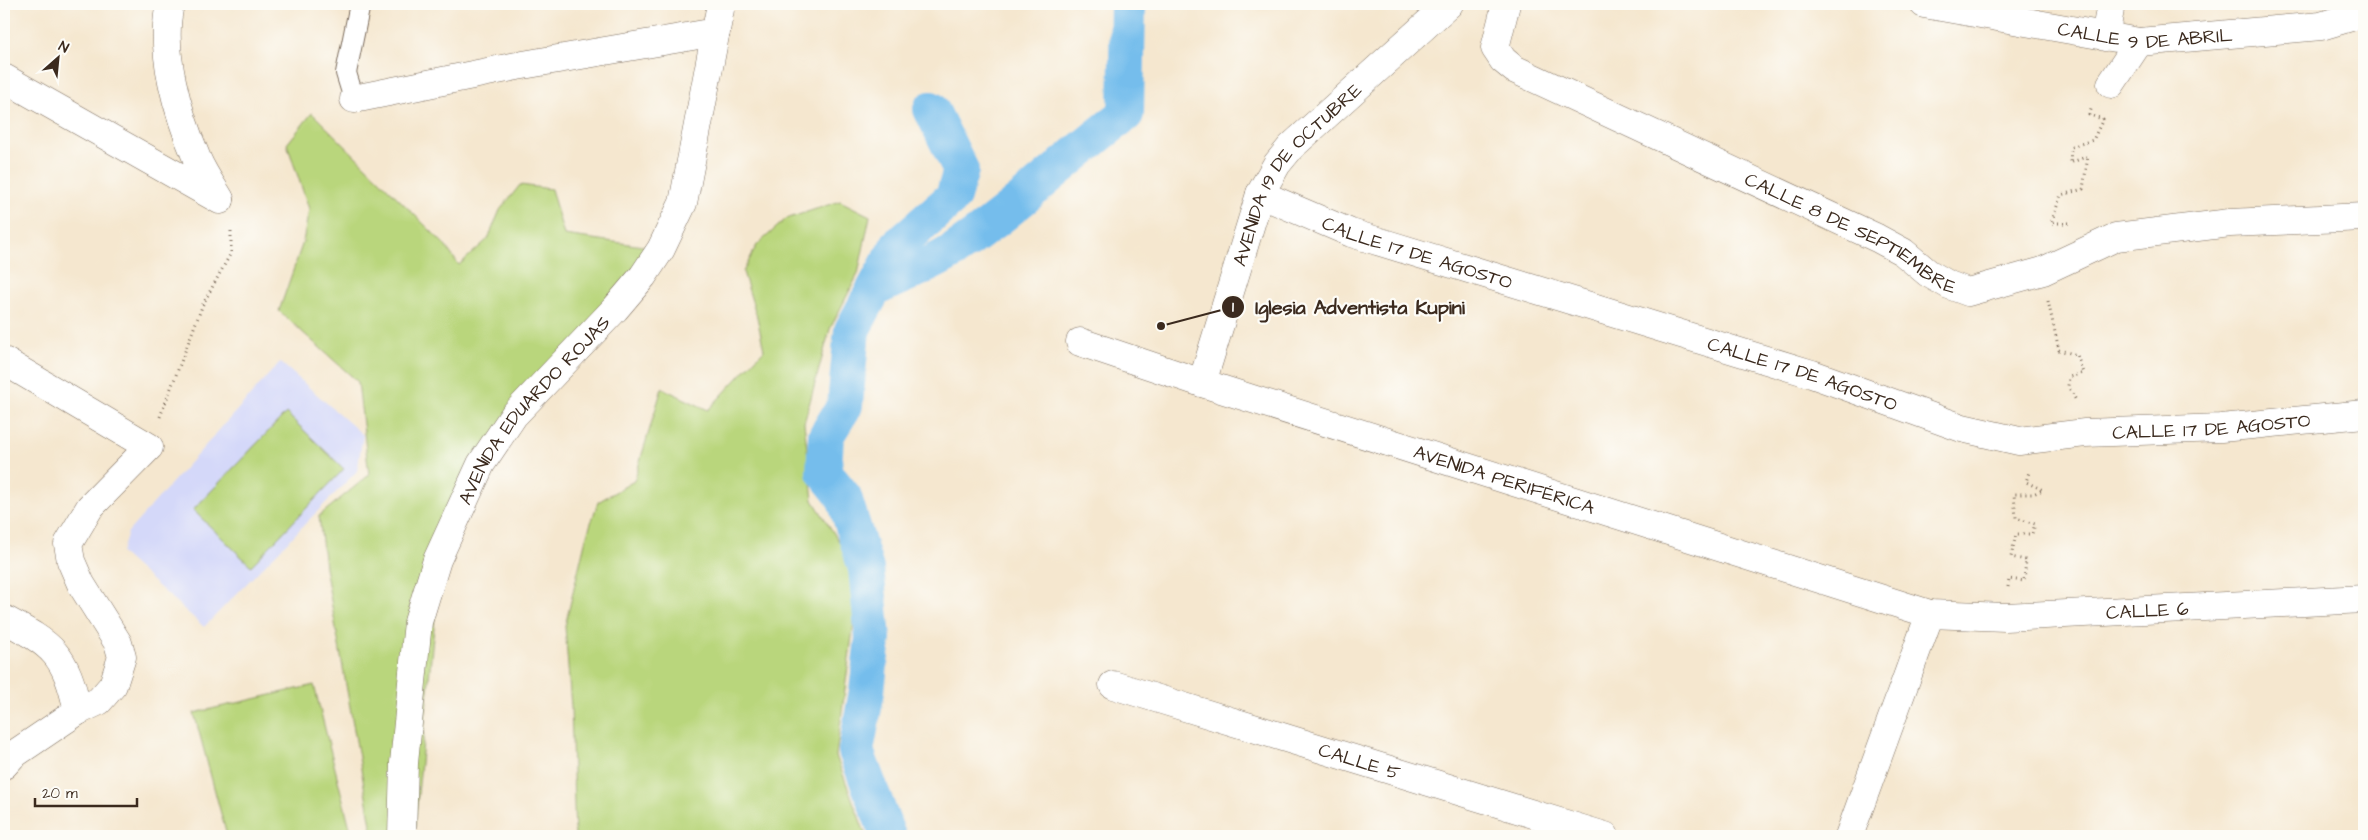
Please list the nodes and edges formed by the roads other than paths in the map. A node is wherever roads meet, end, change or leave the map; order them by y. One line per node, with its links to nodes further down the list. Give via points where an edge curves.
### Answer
1 (170, 4): 12 (street, via 168,64 197,159 220,200)
2 (360, 4): 14 (street, via 346,74)
3 (721, 4): 9 (street, AVENIDA EDUARDO ROJAS)
4 (1449, 4): 15 (street, AVENIDA 19 DE OCTUBRE, via 1291,147)
5 (1506, 4): 16 (street, CALLE 8 DE SEPTIEMBRE, via 1495,48 1514,69 1877,238 1903,252 1928,273 1968,292 2043,271 2116,237 2230,223)
6 (1924, 4): 10 (street, CALLE 9 DE ABRIL)
7 (2111, 4): 10 (street)
8 (2364, 13): 11 (street, CALLE 9 DE ABRIL, via 2321,26)
9 (716, 32): 14 (street, via 517,66); 27 (street, AVENIDA EDUARDO ROJAS, via 683,203 661,249 615,309 514,415 481,464 437,560 418,622 404,763)
10 (2105, 37): 11 (street, CALLE 9 DE ABRIL)
11 (2139, 42): 13 (street)
12 (4, 78)
13 (2111, 84)
14 (354, 99)
15 (1260, 194): 19 (street, AVENIDA 19 DE OCTUBRE); 20 (street, CALLE 17 DE AGOSTO, via 1351,233 1812,374 1962,428 2019,442 2085,433 2221,428)
16 (2364, 217)
17 (1080, 342): 19 (street, AVENIDA PERIFÉRICA)
18 (4, 361): 25 (street, via 149,447 90,508 68,544 71,561 118,643 122,657 113,685 99,701)
19 (1202, 383): 22 (street, AVENIDA PERIFÉRICA)
20 (2364, 414)
21 (2364, 599): 22 (street, CALLE 6, via 2005,617)
22 (1930, 614): 29 (street)
23 (4, 619): 25 (street, via 43,640 59,656 74,690)
24 (1113, 685): 28 (street, CALLE 5)
25 (78, 711): 26 (street, via 13,755)
26 (4, 765)
27 (402, 836)
28 (1605, 836)
29 (1850, 836)

